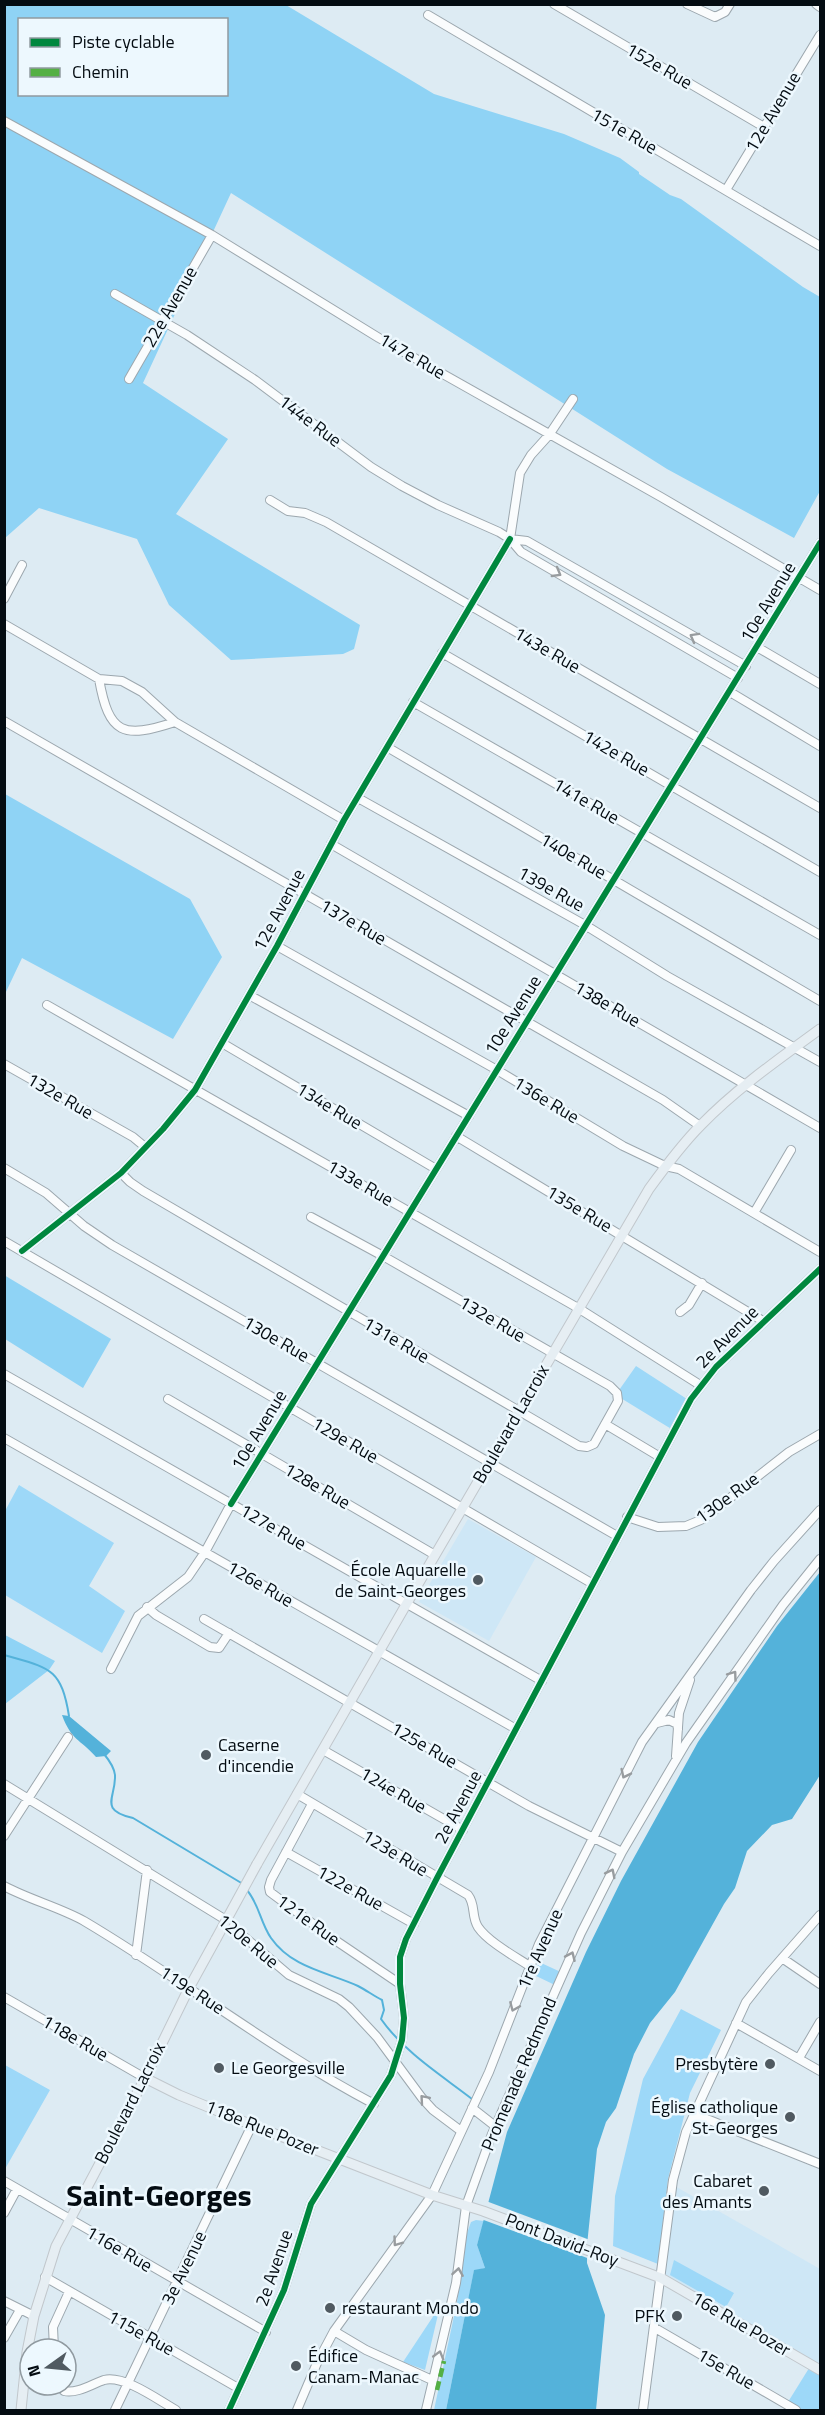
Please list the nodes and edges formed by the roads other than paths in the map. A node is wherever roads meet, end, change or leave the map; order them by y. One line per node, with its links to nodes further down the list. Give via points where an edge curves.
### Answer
1 (554, 4): 9 (street, 152e Rue)
2 (687, 4): 3 (street, via 710,16 721,15)
3 (730, 4)
4 (816, 4): 5 (street)
5 (820, 7)
6 (428, 15): 10 (street, 151e Rue)
7 (820, 35): 9 (street, 12e Avenue)
8 (4, 121): 11 (street, 147e Rue)
9 (765, 127): 10 (street, 12e Avenue)
10 (726, 190): 12 (street, 151e Rue)
11 (212, 235): 14 (street, 22e Avenue); 17 (street, 147e Rue, via 379,338)
12 (820, 246)
13 (115, 294): 14 (street, 144e Rue)
14 (163, 320): 15 (street, 22e Avenue); 19 (street, 144e Rue, via 255,380 392,480)
15 (129, 379)
16 (573, 399): 17 (street, 12e Avenue)
17 (549, 435): 19 (street, 12e Avenue, via 520,473); 22 (street, 147e Rue)
18 (270, 500): 25 (street, 143e Rue, via 288,511 327,522)
19 (510, 539): 25 (street, 12e Avenue); 29 (street, 144e Rue, one-way to 19, via 527,541); 30 (street, 144e Rue, one-way to 30, via 521,552)
20 (820, 543): 22 (street, 10e Avenue)
21 (22, 565): 24 (street)
22 (800, 578): 23 (street, 147e Rue); 27 (street, 10e Avenue)
23 (820, 590)
24 (4, 599)
25 (471, 606): 28 (street, 12e Avenue); 37 (street, 143e Rue)
26 (4, 624): 31 (street)
27 (758, 647): 29 (street, 10e Avenue); 32 (street)
28 (442, 653): 34 (street, 12e Avenue); 40 (street, 142e Rue)
29 (746, 666): 30 (street, 10e Avenue)
30 (738, 678): 33 (street, 10e Avenue)
31 (99, 679): 36 (street, via 122,681 142,692); 36 (street, via 106,711 116,725 138,732)
32 (820, 684)
33 (730, 692): 37 (street, 10e Avenue); 38 (street)
34 (413, 702): 39 (street, 12e Avenue); 44 (street, 141e Rue)
35 (4, 721): 48 (street, 137e Rue)
36 (175, 722): 43 (street)
37 (701, 739): 40 (street, 10e Avenue); 42 (street, 143e Rue)
38 (820, 746)
39 (387, 747): 41 (street, 12e Avenue); 47 (street, 140e Rue)
40 (672, 786): 44 (street, 10e Avenue); 46 (street, 142e Rue)
41 (358, 798): 43 (street, 12e Avenue); 49 (street, 139e Rue)
42 (820, 808)
43 (344, 820): 45 (street, 12e Avenue)
44 (642, 833): 47 (street, 10e Avenue); 50 (street, 141e Rue)
45 (331, 844): 48 (street, 12e Avenue); 52 (street, 138e Rue)
46 (820, 872)
47 (614, 880): 49 (street, 10e Avenue); 54 (street, 140e Rue)
48 (304, 893): 51 (street, 12e Avenue); 56 (street, 137e Rue)
49 (585, 925): 52 (street, 10e Avenue); 59 (street, 139e Rue, via 667,976)
50 (820, 935)
51 (277, 946): 53 (street, 12e Avenue); 62 (street, 136e Rue)
52 (557, 974): 56 (street, 10e Avenue); 63 (street, 138e Rue)
53 (249, 995): 58 (street, 12e Avenue); 65 (street)
54 (820, 1001)
55 (47, 1005): 64 (street, 133e Rue)
56 (528, 1022): 62 (street, 10e Avenue); 66 (street, 137e Rue, via 663,1100)
57 (820, 1029): 59 (main road, Boulevard Lacroix)
58 (222, 1042): 64 (street, 12e Avenue); 73 (street, 134e Rue)
59 (796, 1047): 60 (street, 139e Rue); 63 (main road, Boulevard Lacroix)
60 (820, 1062)
61 (4, 1064): 69 (street, 132e Rue, via 133,1137)
62 (496, 1070): 65 (street, 10e Avenue); 71 (street, 136e Rue, via 623,1146)
63 (745, 1085): 66 (main road, Boulevard Lacroix); 67 (street, 138e Rue)
64 (195, 1090): 69 (street, 12e Avenue); 75 (street, 133e Rue)
65 (468, 1116): 68 (street, 10e Avenue)
66 (700, 1126): 71 (main road, Boulevard Lacroix)
67 (820, 1128)
68 (456, 1136): 73 (street, 10e Avenue); 79 (street, 135e Rue)
69 (145, 1148): 74 (street, 12e Avenue)
70 (790, 1150): 76 (street)
71 (665, 1166): 76 (street, 136e Rue, via 679,1169); 79 (main road, Boulevard Lacroix)
72 (4, 1168): 77 (street, 130e Rue, via 46,1192)
73 (436, 1169): 75 (street, 10e Avenue)
74 (121, 1173): 77 (street, 12e Avenue); 88 (street, 131e Rue, via 143,1191)
75 (410, 1212): 83 (street, 10e Avenue); 86 (street, 133e Rue)
76 (754, 1213): 82 (street, 136e Rue)
77 (72, 1214): 81 (street, 12e Avenue); 91 (street, 130e Rue, via 112,1245)
78 (311, 1217): 83 (street, 132e Rue)
79 (621, 1233): 85 (street, 135e Rue); 86 (main road, Boulevard Lacroix)
80 (4, 1241): 81 (street, 129e Rue)
81 (22, 1251): 95 (street, 129e Rue)
82 (820, 1252)
83 (383, 1256): 88 (street, 10e Avenue); 90 (street, 132e Rue)
84 (820, 1269): 89 (street, 2e Avenue)
85 (702, 1283): 87 (street); 89 (street, 135e Rue)
86 (578, 1308): 90 (main road, Boulevard Lacroix); 93 (street, 133e Rue)
87 (680, 1312)
88 (350, 1313): 91 (street, 10e Avenue); 96 (street, 131e Rue)
89 (763, 1321): 93 (street, 2e Avenue)
90 (552, 1354): 96 (main road, Boulevard Lacroix); 97 (street, 132e Rue, via 617,1393 618,1401)
91 (318, 1362): 95 (street, 10e Avenue); 102 (street, 130e Rue)
92 (4, 1374): 103 (street, 127e Rue)
93 (700, 1385): 101 (street, 2e Avenue)
94 (168, 1399): 100 (street, 128e Rue)
95 (290, 1407): 100 (street, 10e Avenue); 104 (street, 129e Rue)
96 (520, 1409): 97 (street, 131e Rue, via 583,1447 594,1444); 102 (main road, Boulevard Lacroix)
97 (605, 1424): 101 (street)
98 (820, 1433): 106 (street, 130e Rue, via 789,1452 703,1519 686,1526 658,1527)
99 (4, 1438): 108 (street, 126e Rue)
100 (262, 1454): 103 (street, 10e Avenue); 109 (street, 128e Rue)
101 (660, 1457): 106 (street, 2e Avenue)
102 (489, 1462): 104 (main road, Boulevard Lacroix); 107 (street, 130e Rue)
103 (231, 1504): 108 (street, 10e Avenue); 112 (street, 127e Rue)
104 (462, 1508): 109 (main road, Boulevard Lacroix); 111 (street, 129e Rue)
105 (820, 1510): 117 (street, 1re Avenue, via 774,1561)
106 (627, 1517): 107 (street, 2e Avenue)
107 (617, 1536): 111 (street, 2e Avenue)
108 (205, 1552): 113 (street, 10e Avenue, via 181,1584); 116 (street, 126e Rue)
109 (435, 1555): 112 (main road, Boulevard Lacroix)
110 (820, 1559): 126 (street, Promenade Redmond, one-way to 110, via 770,1623)
111 (593, 1584): 119 (street, 2e Avenue)
112 (407, 1602): 116 (main road, Boulevard Lacroix); 119 (street, 127e Rue)
113 (147, 1608): 115 (street, via 210,1647 219,1648); 118 (street, 10e Avenue, via 138,1616)
114 (204, 1619): 115 (street, 125e Rue)
115 (229, 1633): 120 (street, 125e Rue)
116 (379, 1652): 120 (main road, Boulevard Lacroix); 122 (street, 126e Rue)
117 (695, 1667): 121 (street, 1re Avenue); 123 (street, Promenade Redmond, via 682,1699)
118 (111, 1669)
119 (542, 1681): 122 (street, 2e Avenue)
120 (350, 1703): 125 (main road, Boulevard Lacroix); 127 (street, 125e Rue)
121 (655, 1724): 123 (street, via 669,1720 677,1724); 134 (street, 1re Avenue, one-way to 134, via 628,1767)
122 (516, 1729): 127 (street, 2e Avenue)
123 (678, 1730): 126 (street, Promenade Redmond)
124 (68, 1737): 130 (street)
125 (323, 1750): 129 (main road, Boulevard Lacroix); 132 (street, 124e Rue)
126 (675, 1760): 136 (street, Promenade Redmond)
127 (488, 1781): 132 (street, 2e Avenue); 134 (street, 125e Rue)
128 (4, 1784): 130 (street, 120e Rue)
129 (297, 1794): 131 (street, 123e Rue); 147 (main road, Boulevard Lacroix, bridge)
130 (28, 1798): 133 (street); 137 (street, 120e Rue)
131 (312, 1804): 135 (street, 121e Rue); 138 (street, 123e Rue)
132 (463, 1830): 138 (street, 2e Avenue)
133 (4, 1836)
134 (594, 1839): 136 (street, 125e Rue); 144 (street, 1re Avenue)
135 (286, 1852): 141 (street, 122e Rue); 145 (street, 121e Rue, via 269,1883 270,1892)
136 (622, 1852): 159 (street, Promenade Redmond, one-way to 136, via 581,1933)
137 (147, 1870): 142 (street); 152 (street, 120e Rue, via 221,1917 289,1975 339,1999 362,2020)
138 (437, 1878): 141 (street, 2e Avenue); 144 (street, 123e Rue, via 468,1895 482,1932)
139 (4, 1886): 142 (street, 119e Rue, via 81,1920)
140 (820, 1915): 143 (street)
141 (414, 1924): 145 (street, 2e Avenue, via 400,1957)
142 (136, 1955): 147 (street, 119e Rue)
143 (782, 1958): 146 (street); 149 (street, via 752,1994)
144 (531, 1967): 156 (street, 1re Avenue, one-way to 156)
145 (400, 1984): 152 (street, 2e Avenue, via 404,2018)
146 (820, 1984)
147 (189, 1988): 154 (main road, Boulevard Lacroix); 155 (street, 119e Rue, via 329,2081)
148 (4, 1997): 154 (street, 118e Rue)
149 (736, 2023): 151 (street); 157 (street)
150 (819, 2027): 151 (street)
151 (799, 2058): 153 (street)
152 (394, 2061): 155 (street, 2e Avenue, via 386,2086); 160 (street, 120e Rue, one-way to 152, via 433,2110)
153 (820, 2072)
154 (145, 2078): 158 (main road, 118e Rue Pozer); 169 (main road, Boulevard Lacroix)
155 (374, 2104): 161 (street, 2e Avenue)
156 (472, 2108): 159 (street); 160 (street, 1re Avenue)
157 (694, 2114): 162 (street); 171 (street, via 678,2158)
158 (252, 2125): 161 (main road, 118e Rue Pozer); 172 (street, 3e Avenue)
159 (495, 2126): 166 (street, Promenade Redmond)
160 (461, 2131): 165 (street, 1re Avenue)
161 (338, 2158): 165 (main road, 118e Rue Pozer); 179 (street, 2e Avenue, via 311,2204 284,2290)
162 (820, 2164)
163 (4, 2181): 164 (street, 116e Rue)
164 (18, 2189): 168 (street); 169 (street, 116e Rue)
165 (432, 2195): 166 (main road, 118e Rue Pozer); 178 (street, 1re Avenue, one-way to 178)
166 (466, 2206): 167 (main road, 118e Rue Pozer); 184 (street, Promenade Redmond, one-way to 166, via 456,2283)
167 (483, 2211): 171 (main road, Pont David-Roy)
168 (4, 2213)
169 (70, 2220): 170 (main road, Boulevard Lacroix); 172 (street, 116e Rue)
170 (45, 2277): 173 (street, 115e Rue); 176 (main road, Boulevard Lacroix)
171 (661, 2278): 177 (street); 183 (main road, 16e Rue Pozer)
172 (178, 2283): 179 (street, 116e Rue); 181 (street, 3e Avenue)
173 (69, 2292): 180 (street, via 53,2326); 181 (street, 115e Rue)
174 (4, 2301): 175 (street)
175 (20, 2310): 176 (street); 182 (street)
176 (34, 2316): 189 (main road, Boulevard Lacroix)
177 (655, 2328): 188 (street); 196 (street, 15e Rue)
178 (334, 2331): 184 (street); 193 (street, 1re Avenue)
179 (266, 2332): 186 (street, 2e Avenue)
180 (53, 2337)
181 (150, 2337): 185 (street, 3e Avenue); 186 (street, 115e Rue)
182 (4, 2338)
183 (820, 2370)
184 (432, 2380): 194 (street, Promenade Redmond)
185 (128, 2383): 187 (street, via 106,2380); 190 (street, 3e Avenue); 191 (street)
186 (238, 2388): 192 (street, 2e Avenue)
187 (78, 2389)
188 (643, 2408): 195 (street)
189 (21, 2410)
190 (115, 2410)
191 (176, 2410)
192 (229, 2410)
193 (297, 2410)
194 (426, 2410)
195 (652, 2410)
196 (796, 2410)

